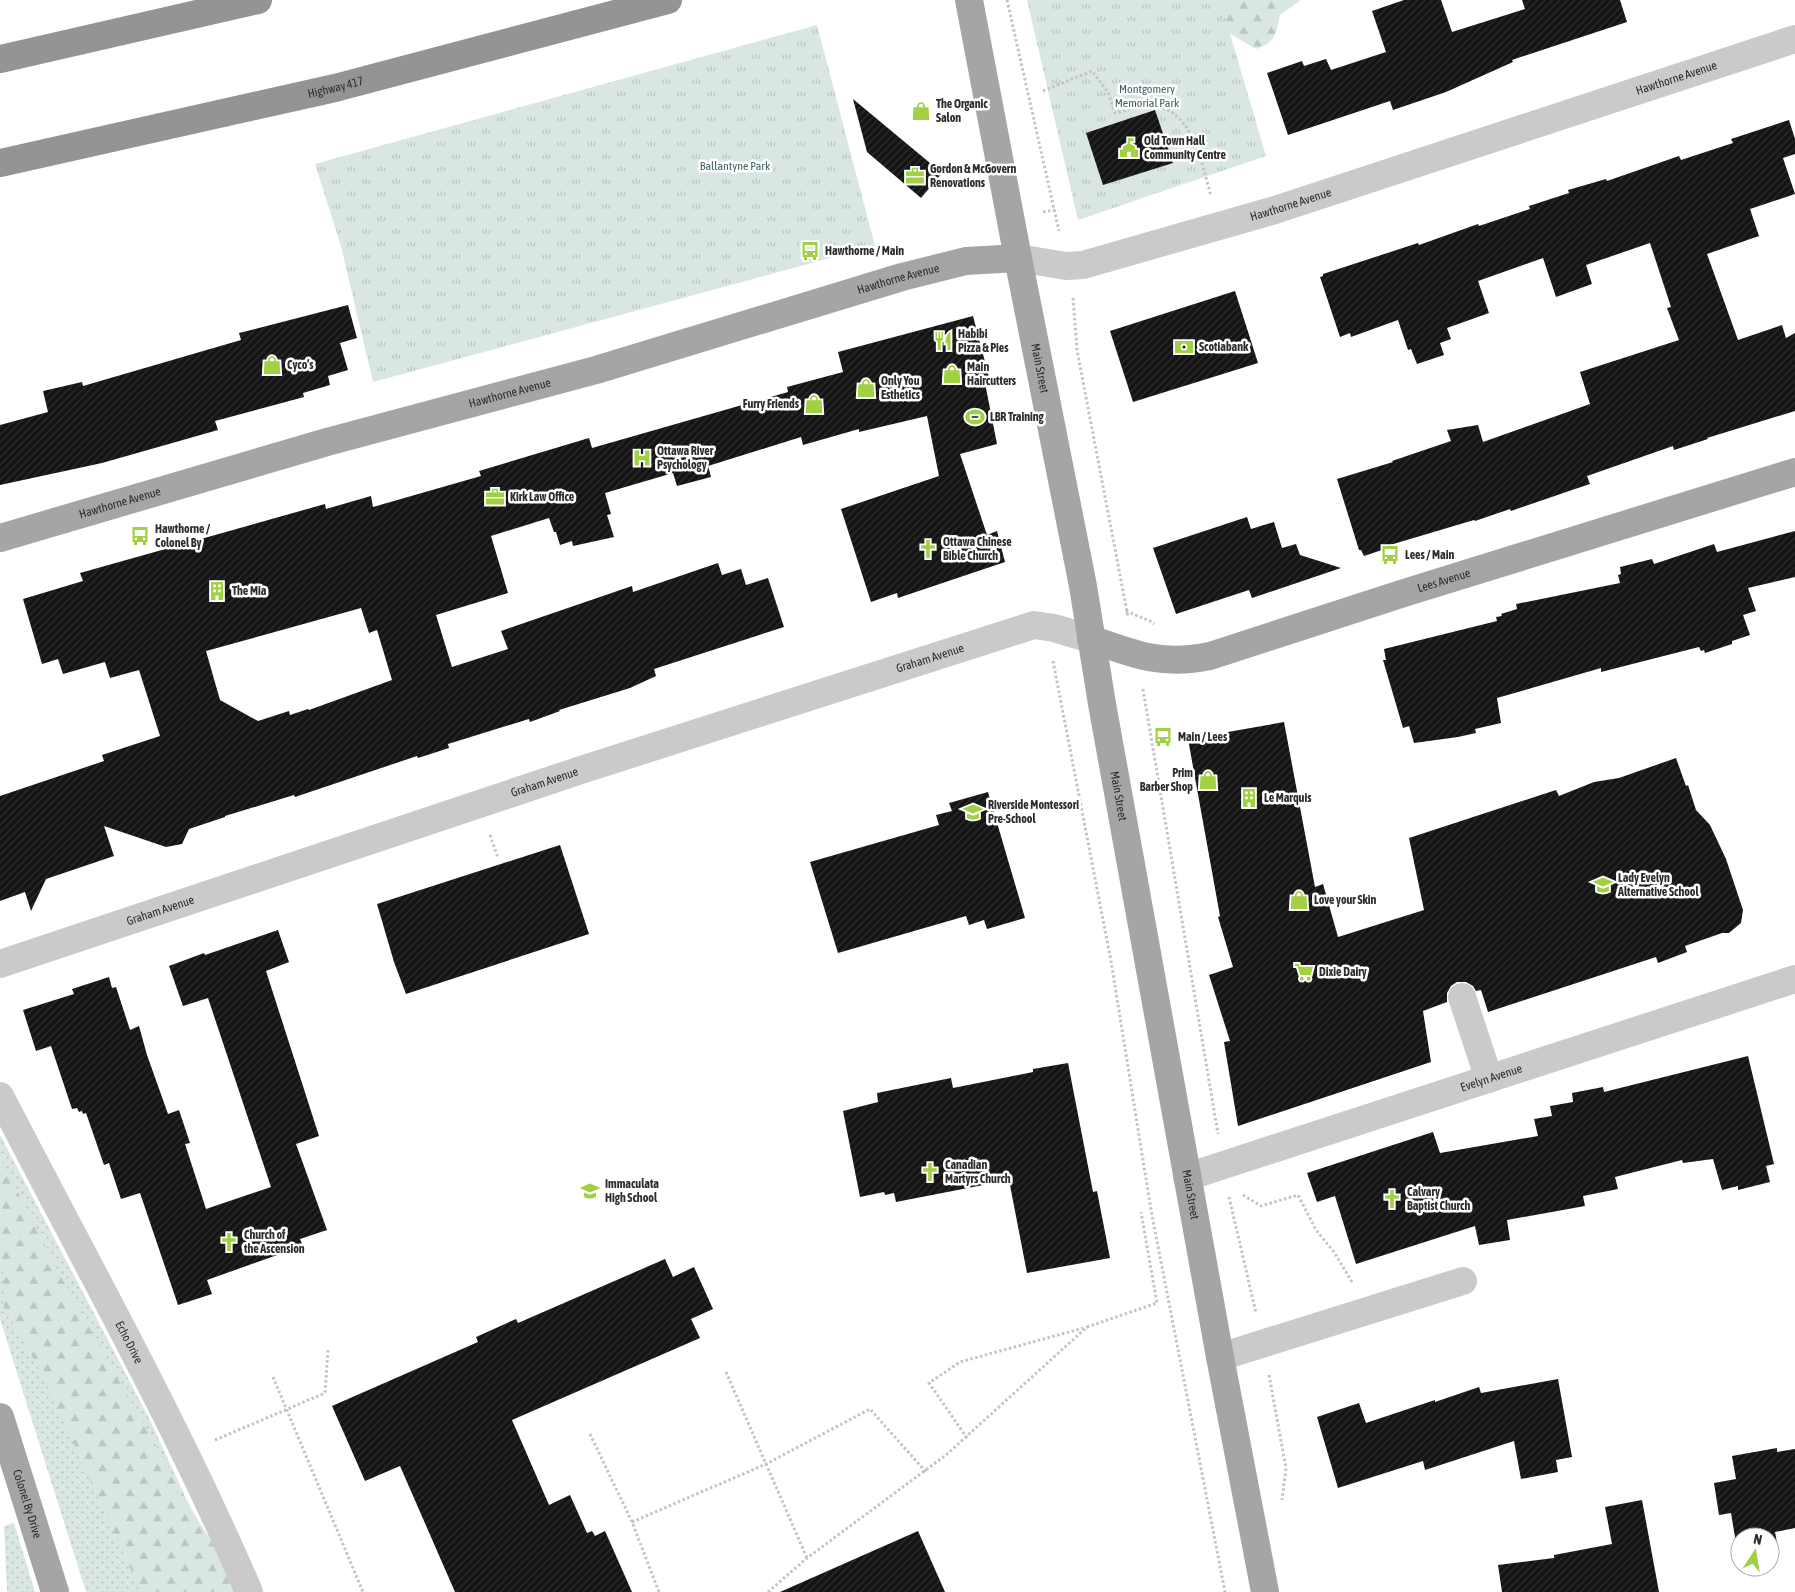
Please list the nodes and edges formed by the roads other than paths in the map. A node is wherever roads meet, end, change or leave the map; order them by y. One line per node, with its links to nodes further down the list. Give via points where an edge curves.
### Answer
1 (258, 0): 5 (highway)
2 (668, 0): 6 (highway, Highway 417, via 335,88)
3 (969, 0): 7 (main road, Main Street)
4 (1795, 39): 7 (street, Hawthorne Avenue, via 1275,210 1083,265 1066,266)
5 (0, 59)
6 (0, 163)
7 (1018, 258): 9 (main road, Hawthorne Avenue, via 966,262 902,277 596,370 327,442); 10 (main road, Main Street)
8 (1795, 472): 10 (main road, Lees Avenue, via 1210,656 1177,661 1150,658)
9 (0, 538)
10 (1092, 639): 11 (street, Graham Avenue, via 1034,625 582,770); 16 (main road, Main Street)
11 (0, 964)
12 (1795, 980): 14 (street, Evelyn Avenue)
13 (1462, 997): 14 (street)
14 (1489, 1079): 16 (street, Evelyn Avenue)
15 (0, 1096): 21 (street, Echo Drive, via 170,1421)
16 (1187, 1177): 18 (main road, Main Street)
17 (1462, 1281): 18 (street)
18 (1220, 1357): 22 (main road, Main Street)
19 (0, 1417): 20 (main road, Colonel By Drive)
20 (55, 1592)
21 (249, 1592)
22 (1265, 1592)

